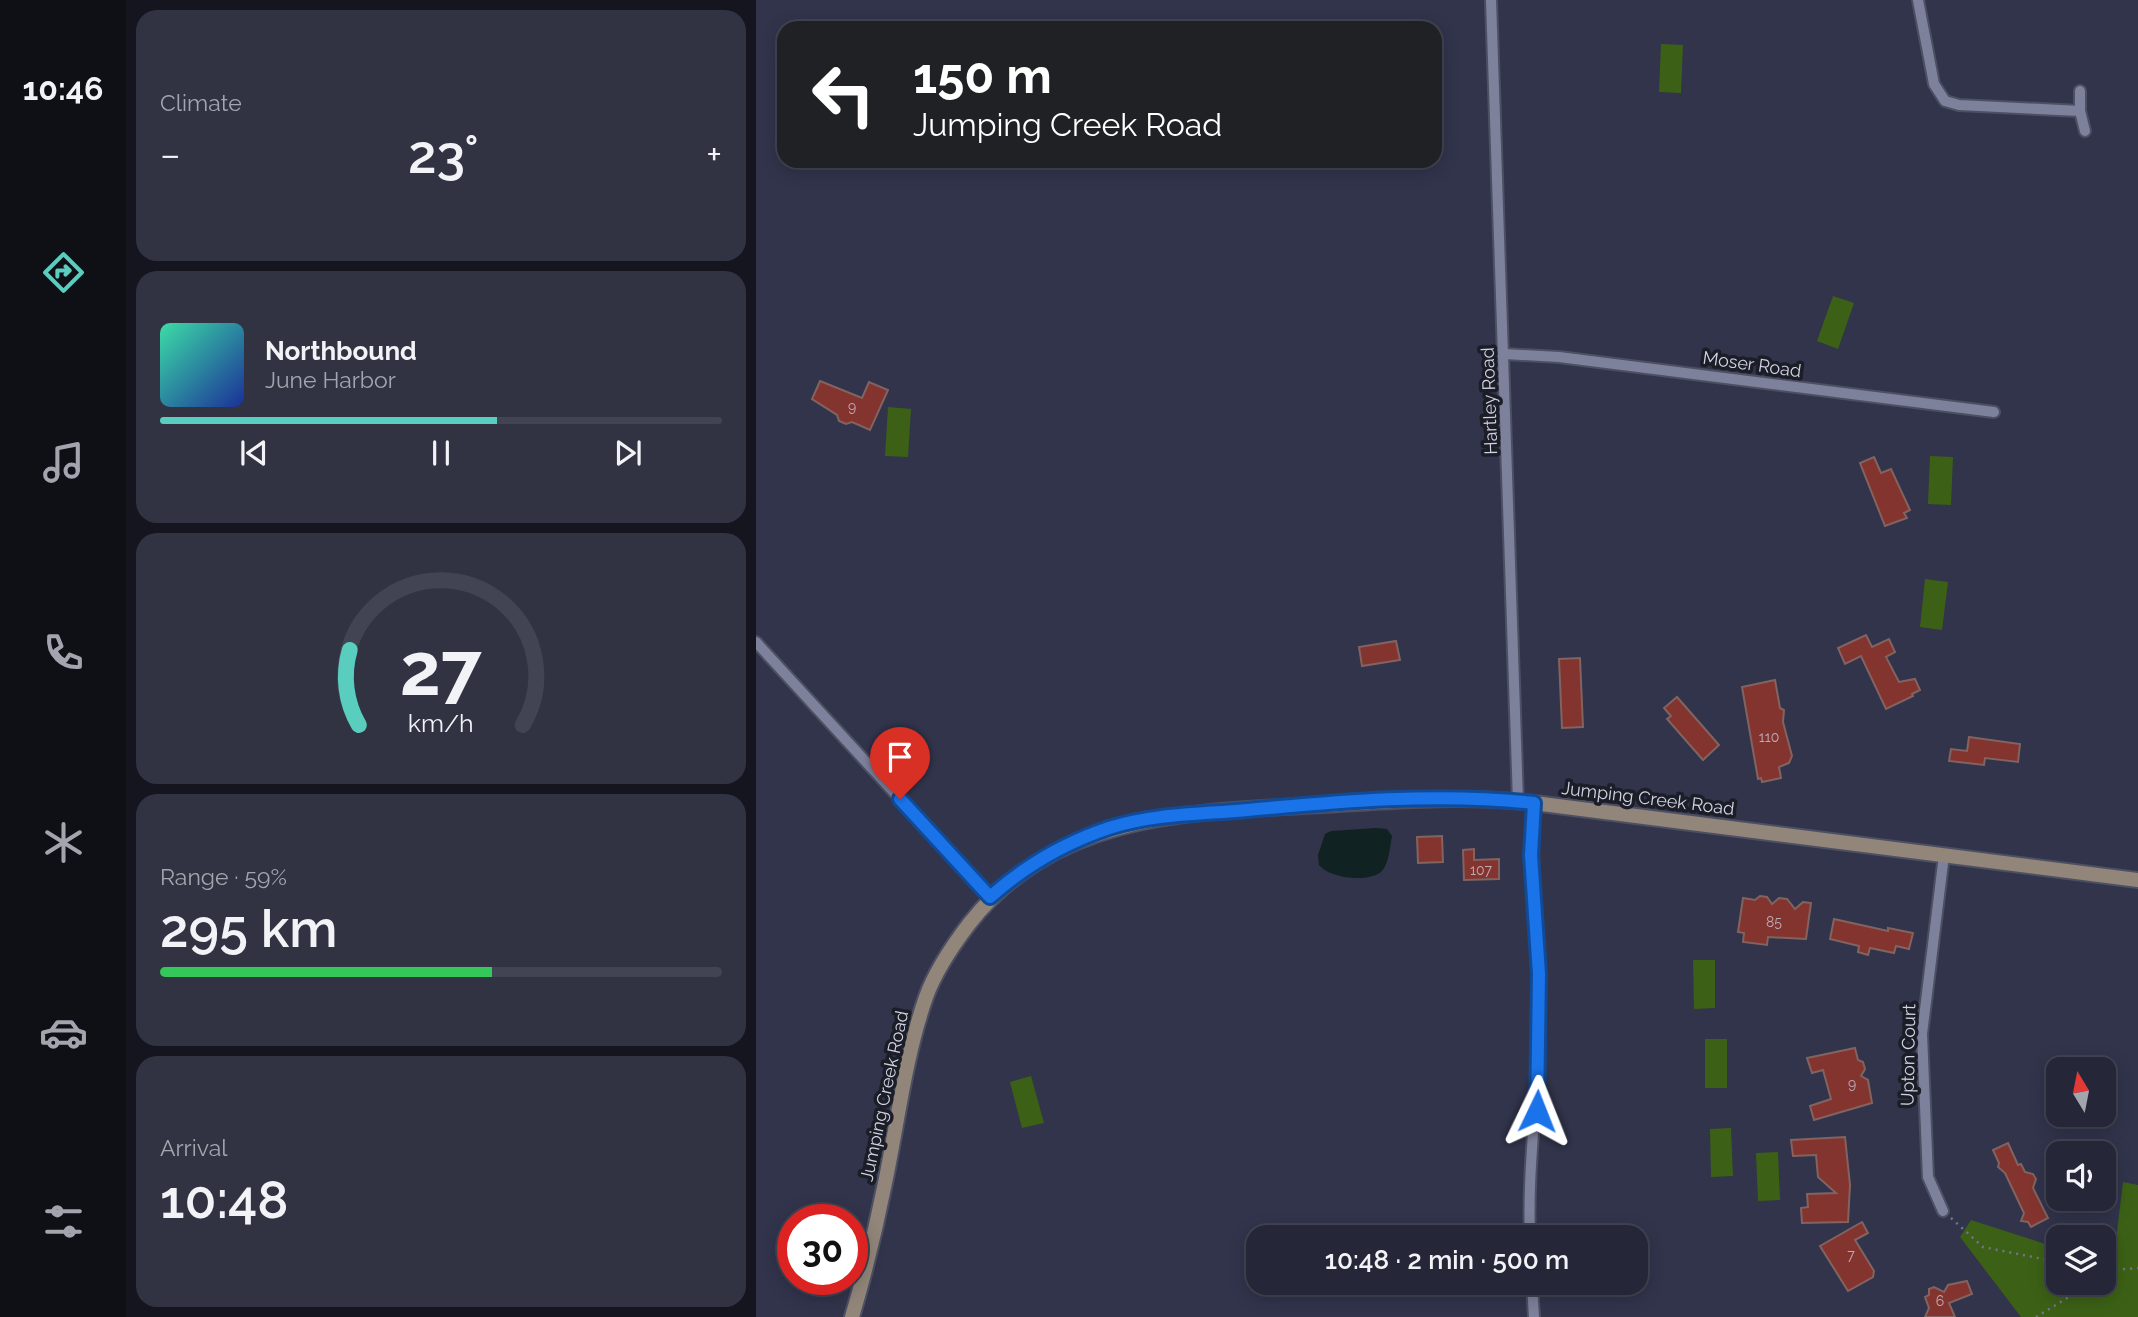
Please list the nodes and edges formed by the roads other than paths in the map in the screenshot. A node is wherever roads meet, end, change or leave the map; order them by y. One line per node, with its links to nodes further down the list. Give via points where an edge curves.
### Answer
1 (1491, 0): 6 (street, Hartley Road)
2 (1918, 0): 4 (street, via 1934,84 1945,101)
3 (2080, 91): 4 (street)
4 (2080, 111): 5 (street)
5 (2085, 131)
6 (1505, 354): 7 (street, Moser Road); 9 (street, Hartley Road)
7 (1994, 412)
8 (756, 642): 13 (street)
9 (1518, 801): 10 (main road, Jumping Creek Road); 13 (main road, Jumping Creek Road, via 1362,802 1143,821 1112,827 1043,856)
10 (1534, 803): 11 (main road, Jumping Creek Road); 15 (street, via 1531,855 1538,932 1538,1038)
11 (1944, 855): 12 (main road, Jumping Creek Road); 14 (street, Upton Court, via 1922,1034 1928,1177)
12 (2138, 880)
13 (990, 897): 17 (main road, Jumping Creek Road, via 958,938 927,994 909,1055 885,1184)
14 (1943, 1211)
15 (1530, 1225)
16 (1533, 1295): 18 (street)
17 (852, 1317)
18 (1534, 1317)

